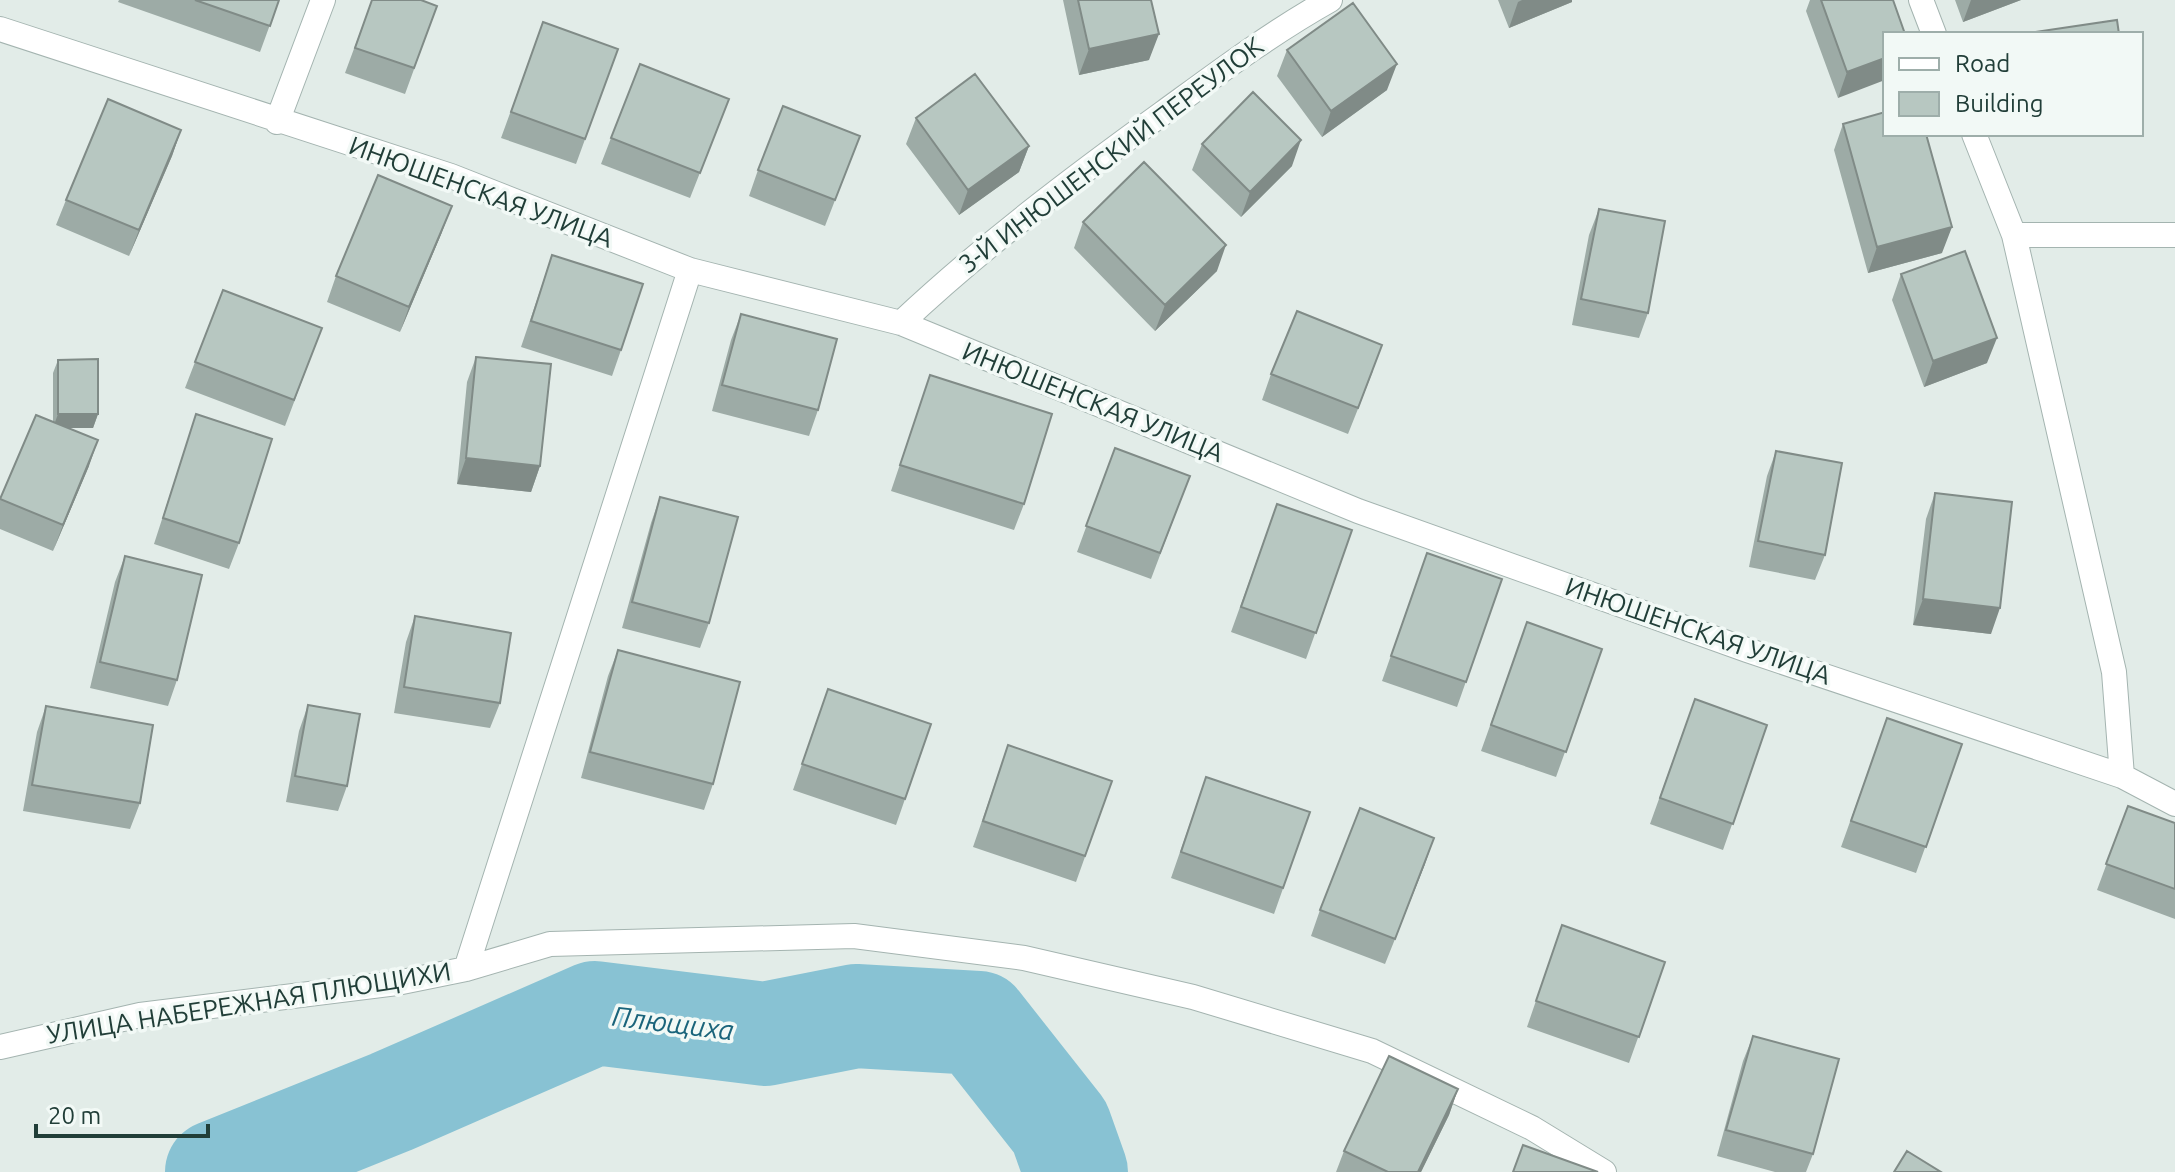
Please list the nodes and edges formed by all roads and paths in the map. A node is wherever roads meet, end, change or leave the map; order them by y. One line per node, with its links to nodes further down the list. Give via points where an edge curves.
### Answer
1 (323, 0): 6 (street)
2 (1330, 0): 11 (street, 3-Й ИНЮШЕНСКИЙ ПЕРЕУЛОК, via 1284,26 1087,168 949,277)
3 (1921, 0): 5 (street)
4 (0, 29): 6 (street, ИНЮШЕНСКАЯ УЛИЦА)
5 (1933, 32)
6 (277, 122): 10 (street, ИНЮШЕНСКАЯ УЛИЦА, via 451,176)
7 (1975, 136): 8 (street)
8 (2014, 235): 9 (street); 12 (street, via 2114,672)
9 (2175, 235)
10 (690, 270): 11 (street, ИНЮШЕНСКАЯ УЛИЦА); 14 (street)
11 (901, 323): 12 (street, ИНЮШЕНСКАЯ УЛИЦА, via 1358,511)
12 (2122, 776): 13 (street, ИНЮШЕНСКАЯ УЛИЦА)
13 (2175, 804)
14 (466, 969): 15 (street, УЛИЦА НАБЕРЕЖНАЯ ПЛЮЩИХИ, via 397,983 140,1015); 16 (street, УЛИЦА НАБЕРЕЖНАЯ ПЛЮЩИХИ, via 550,944 854,936 1024,958 1193,997 1372,1051 1532,1128)
15 (0, 1047)
16 (1604, 1172)

